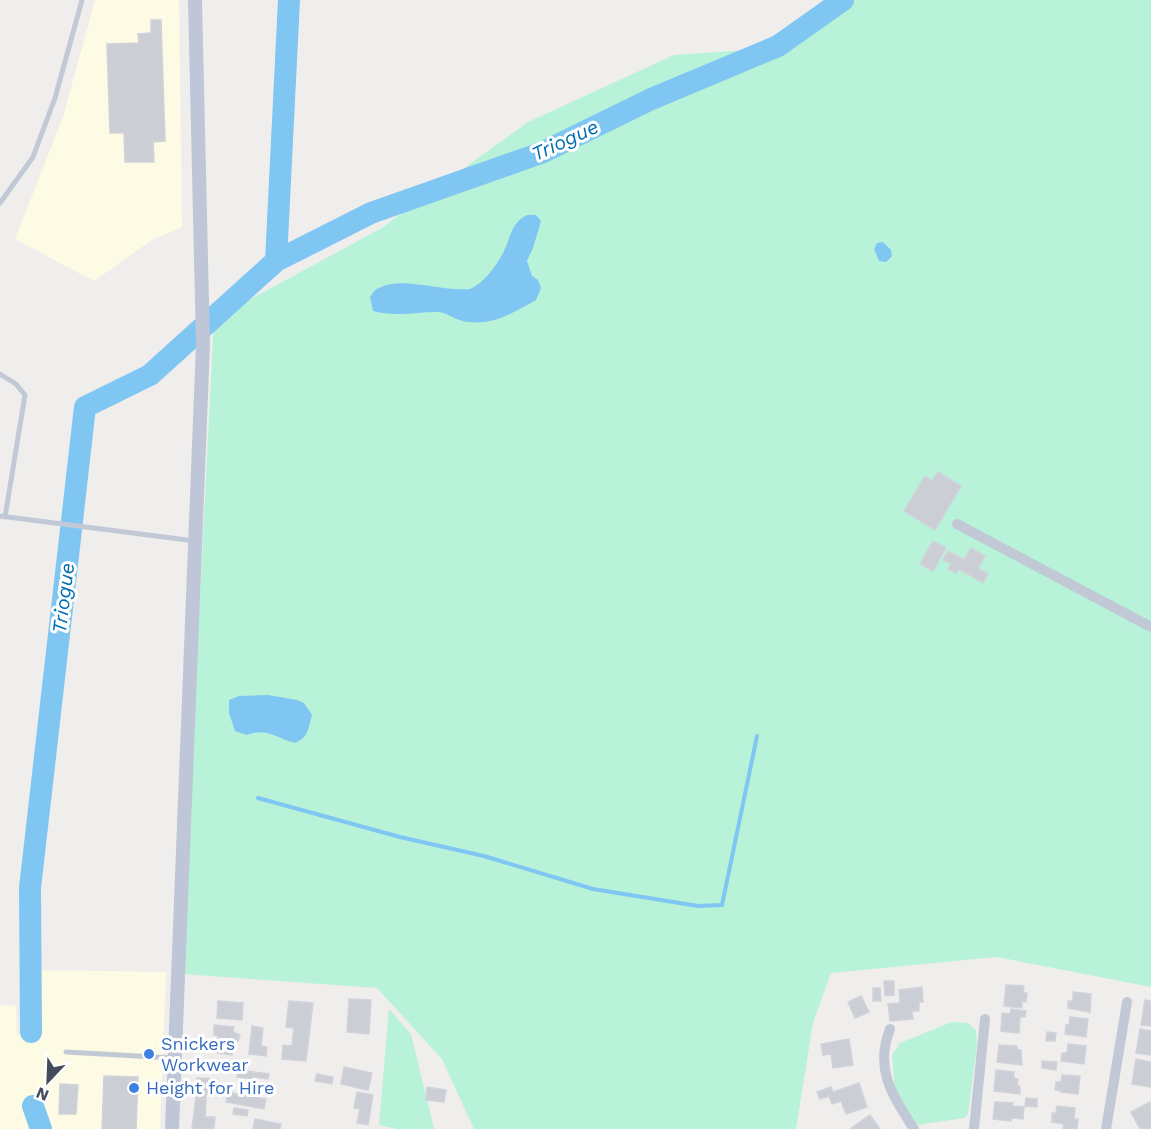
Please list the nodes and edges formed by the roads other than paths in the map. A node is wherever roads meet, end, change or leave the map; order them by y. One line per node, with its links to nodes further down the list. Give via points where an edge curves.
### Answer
1 (82, 0): 3 (lane, via 55,98 33,157)
2 (195, 0): 7 (main road, via 203,319)
3 (0, 203)
4 (0, 374): 5 (lane, via 25,395)
5 (2, 516): 7 (lane)
6 (957, 524): 8 (street)
7 (196, 541): 13 (main road)
8 (1151, 627)
9 (1127, 1002): 17 (street)
10 (985, 1018): 16 (street)
11 (890, 1029): 15 (street, via 883,1053 890,1091)
12 (66, 1052): 13 (lane)
13 (175, 1058): 14 (main road)
14 (172, 1129)
15 (914, 1129)
16 (974, 1129)
17 (1106, 1129)

